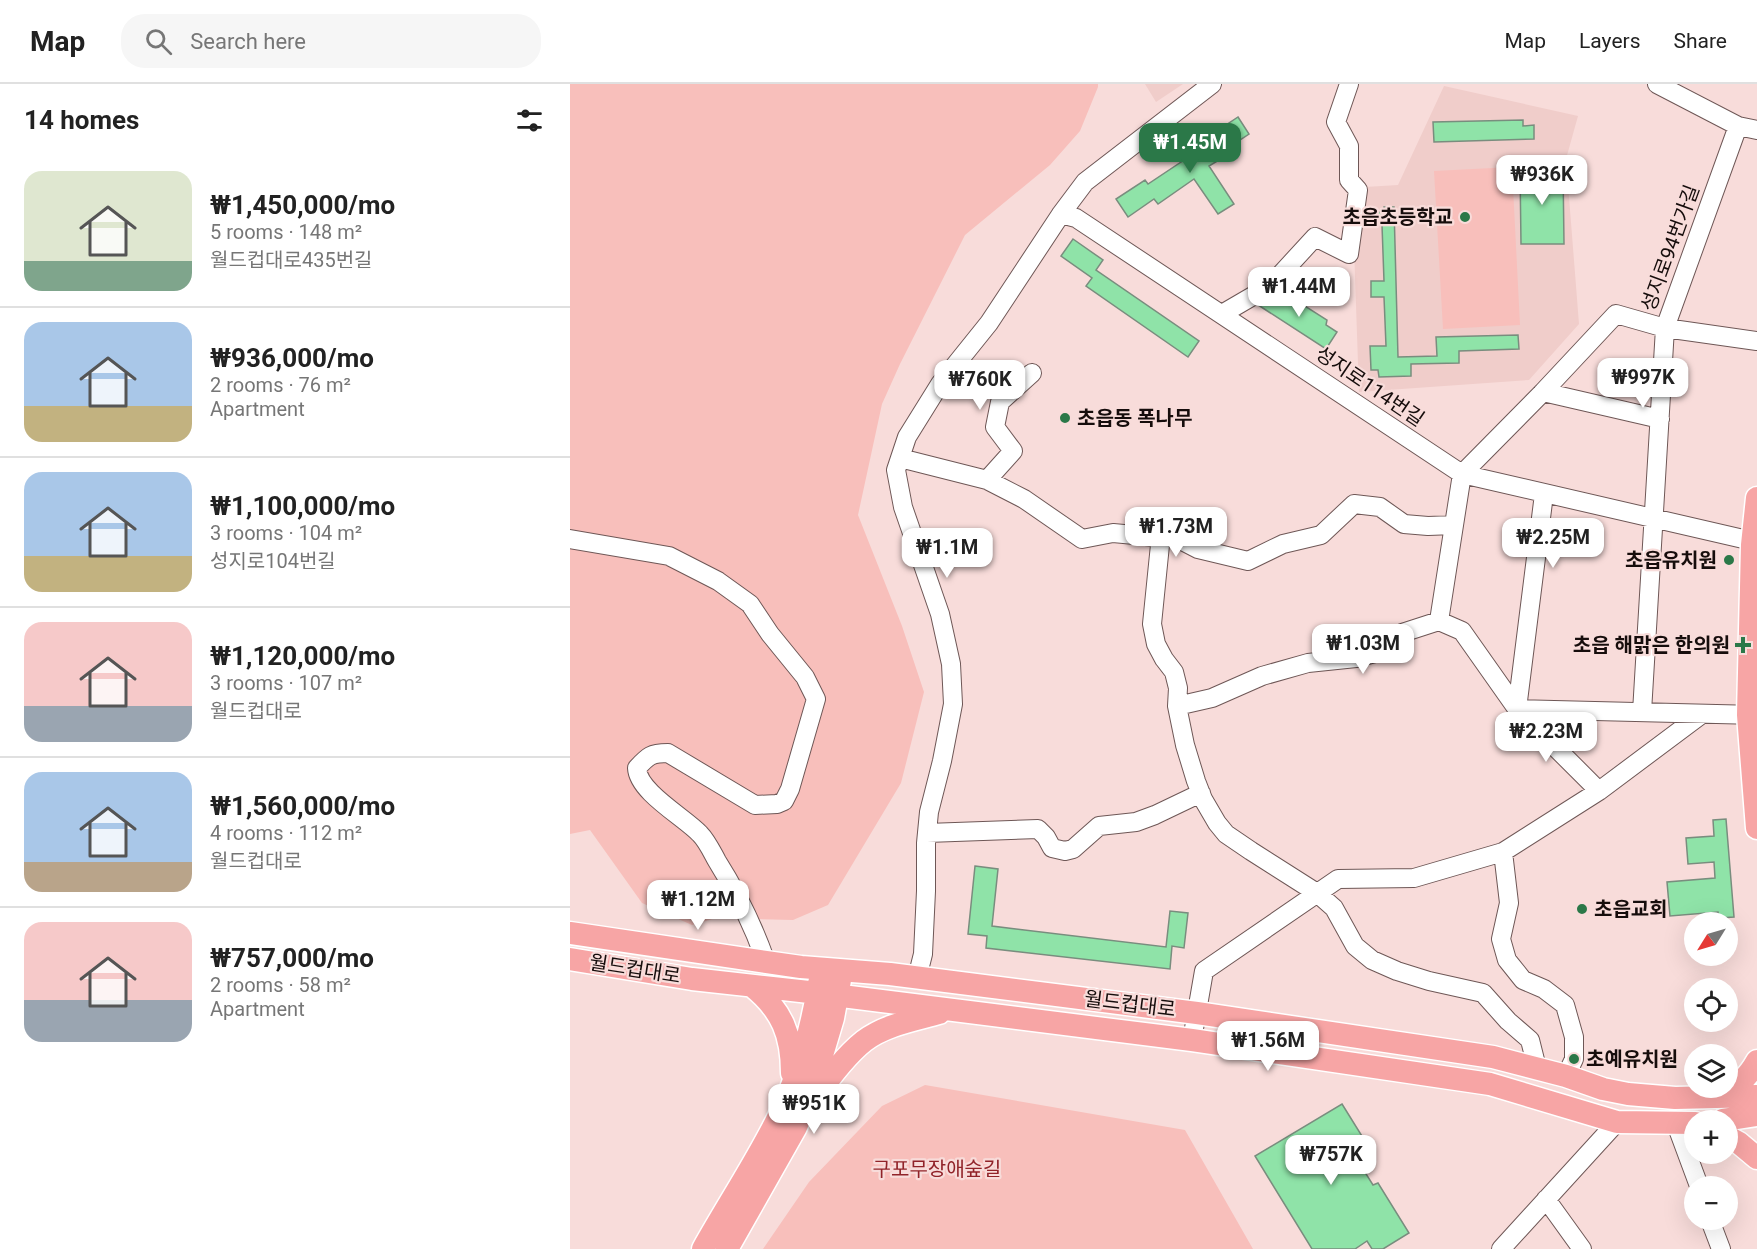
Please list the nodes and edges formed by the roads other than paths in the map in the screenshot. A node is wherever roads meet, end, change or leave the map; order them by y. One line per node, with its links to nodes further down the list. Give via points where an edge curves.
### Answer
1 (1212, 84): 6 (street, via 1085,182)
2 (1349, 84): 7 (street, via 1336,122 1349,146 1349,180 1358,190 1349,254 1315,237 1270,286)
3 (1657, 84): 4 (street)
4 (1738, 126): 5 (street); 8 (street, 성지로94번가길)
5 (1757, 130)
6 (1061, 214): 7 (street, 성지로114번길, via 1076,218); 13 (street, via 989,323 940,384 906,437)
7 (1222, 314): 14 (street, 성지로114번길)
8 (1665, 328): 9 (street); 11 (street, via 1616,314); 12 (street, 성지로94번가길)
9 (1757, 341)
10 (1032, 373): 15 (street, via 1000,402 995,427 1013,451)
11 (1543, 392): 12 (street); 14 (street)
12 (1660, 419): 18 (street, 성지로94번가길)
13 (900, 458): 15 (street); 32 (street, via 896,470 903,507 940,614 951,664 953,705)
14 (1462, 474): 16 (street, 성지로114번길); 19 (street)
15 (987, 480): 20 (street, via 1024,499 1082,539 1113,533)
16 (1544, 494): 18 (street, 성지로114번길); 25 (street)
17 (1757, 498): 22 (main road)
18 (1654, 519): 22 (street, 성지로114번길); 26 (street, 성지로94번가길)
19 (1454, 525): 20 (street, via 1404,524 1380,507 1354,504 1321,534 1283,544 1248,561 1198,549 1167,533); 23 (street)
20 (1161, 535): 24 (street, via 1152,624 1156,644 1174,672)
21 (570, 539): 37 (street, via 669,556 718,581 750,604 805,677 816,699 790,789 784,801 777,804 755,805 668,753 648,756 637,768 637,776 658,800 700,834 739,897)
22 (1754, 544): 28 (main road)
23 (1439, 621): 24 (street, via 1402,633 1390,649 1356,658 1308,663 1262,676 1212,698); 25 (street, via 1462,630)
24 (1177, 706): 30 (street)
25 (1517, 709): 26 (street); 29 (street)
26 (1642, 712): 27 (street)
27 (1702, 714): 28 (street); 29 (street)
28 (1752, 715): 31 (main road)
29 (1599, 791): 33 (street)
30 (1201, 793): 32 (street, via 1136,822 1099,826 1073,849 1065,851 1052,848 1038,829); 34 (street, via 1226,834)
31 (1757, 828)
32 (927, 833): 39 (street, via 923,954)
33 (1503, 852): 34 (street, via 1414,878 1338,879); 47 (street, via 1509,903 1501,939 1507,960 1523,980 1565,1005 1574,1037 1574,1059)
34 (1317, 893): 43 (street, via 1204,971); 46 (street, via 1334,908 1356,946 1372,960 1429,981 1483,993 1530,1040)
35 (570, 933): 37 (main road, 월드컵대로)
36 (570, 959): 40 (main road, 월드컵대로)
37 (766, 962): 38 (main road, 월드컵대로)
38 (832, 969): 39 (main road, 월드컵대로); 41 (main road)
39 (917, 978): 43 (main road, 월드컵대로)
40 (752, 986): 41 (main road, 월드컵대로); 48 (main road, via 783,1022 792,1056)
41 (828, 994): 42 (main road, 월드컵대로); 48 (main road); 57 (main road, via 824,1053)
42 (952, 1010): 44 (main road, 월드컵대로); 57 (main road, via 900,1023 865,1040 835,1071)
43 (1197, 1013): 44 (street); 46 (main road, 월드컵대로, via 1493,1057)
44 (1192, 1040): 55 (main road, 월드컵대로, via 1490,1084)
45 (1757, 1060): 49 (main road)
46 (1537, 1068): 47 (main road, 월드컵대로)
47 (1566, 1076): 52 (main road, 월드컵대로, via 1628,1094)
48 (792, 1082): 62 (main road, via 777,1119)
49 (1738, 1086)
50 (1738, 1096): 51 (main road, 월드컵대로)
51 (1757, 1096)
52 (1684, 1098)
53 (1757, 1115): 54 (main road)
54 (1738, 1118)
55 (1617, 1122): 56 (main road, 월드컵대로); 60 (street)
56 (1684, 1124)
57 (796, 1126): 63 (main road)
58 (1738, 1142): 59 (main road)
59 (1757, 1158)
60 (1546, 1199): 64 (street); 65 (street)
61 (1714, 1230): 66 (street)
62 (703, 1249)
63 (728, 1249)
64 (1501, 1249)
65 (1582, 1249)
66 (1721, 1249)

